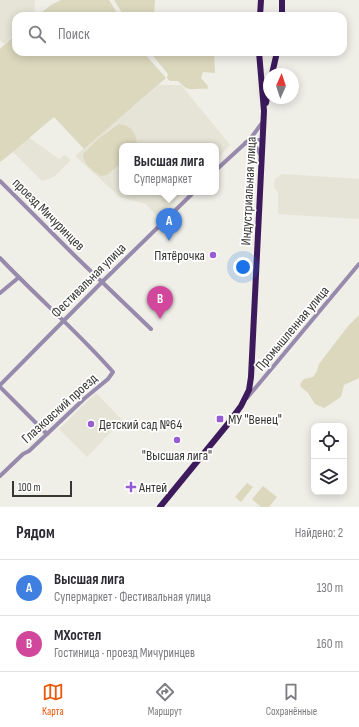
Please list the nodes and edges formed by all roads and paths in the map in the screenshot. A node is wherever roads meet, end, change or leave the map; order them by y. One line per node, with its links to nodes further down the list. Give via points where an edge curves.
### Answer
1 (261, 0): 3 (highway)
2 (282, 0): 4 (highway)
3 (260, 12)
4 (282, 12)
5 (259, 56): 9 (highway, Индустриальная улица)
6 (276, 56): 7 (highway)
7 (273, 68)
8 (266, 104): 9 (highway, Индустриальная улица)
9 (264, 114): 10 (highway, Индустриальная улица); 11 (street, via 261,125)
10 (262, 140): 11 (street); 12 (highway, Индустриальная улица)
11 (244, 143): 12 (street, via 257,147); 13 (street)
12 (262, 158): 24 (highway, Индустриальная улица, via 251,377 249,390)
13 (219, 167)
14 (0, 181): 19 (street, проезд Мичуринцев)
15 (191, 195): 19 (street, Фестивальная улица)
16 (0, 258): 18 (street)
17 (359, 264): 24 (street, Промышленная улица)
18 (18, 278): 20 (street); 21 (street)
19 (102, 281): 21 (street, Фестивальная улица); 22 (street, проезд Мичуринцев)
20 (0, 294)
21 (63, 320): 23 (street, Фестивальная улица); 25 (street, Глазковский проезд, via 113,372)
22 (151, 328)
23 (0, 386): 25 (street)
24 (241, 406): 27 (highway, Индустриальная улица)
25 (47, 434): 26 (street, Глазковский проезд)
26 (0, 476)
27 (160, 507)

